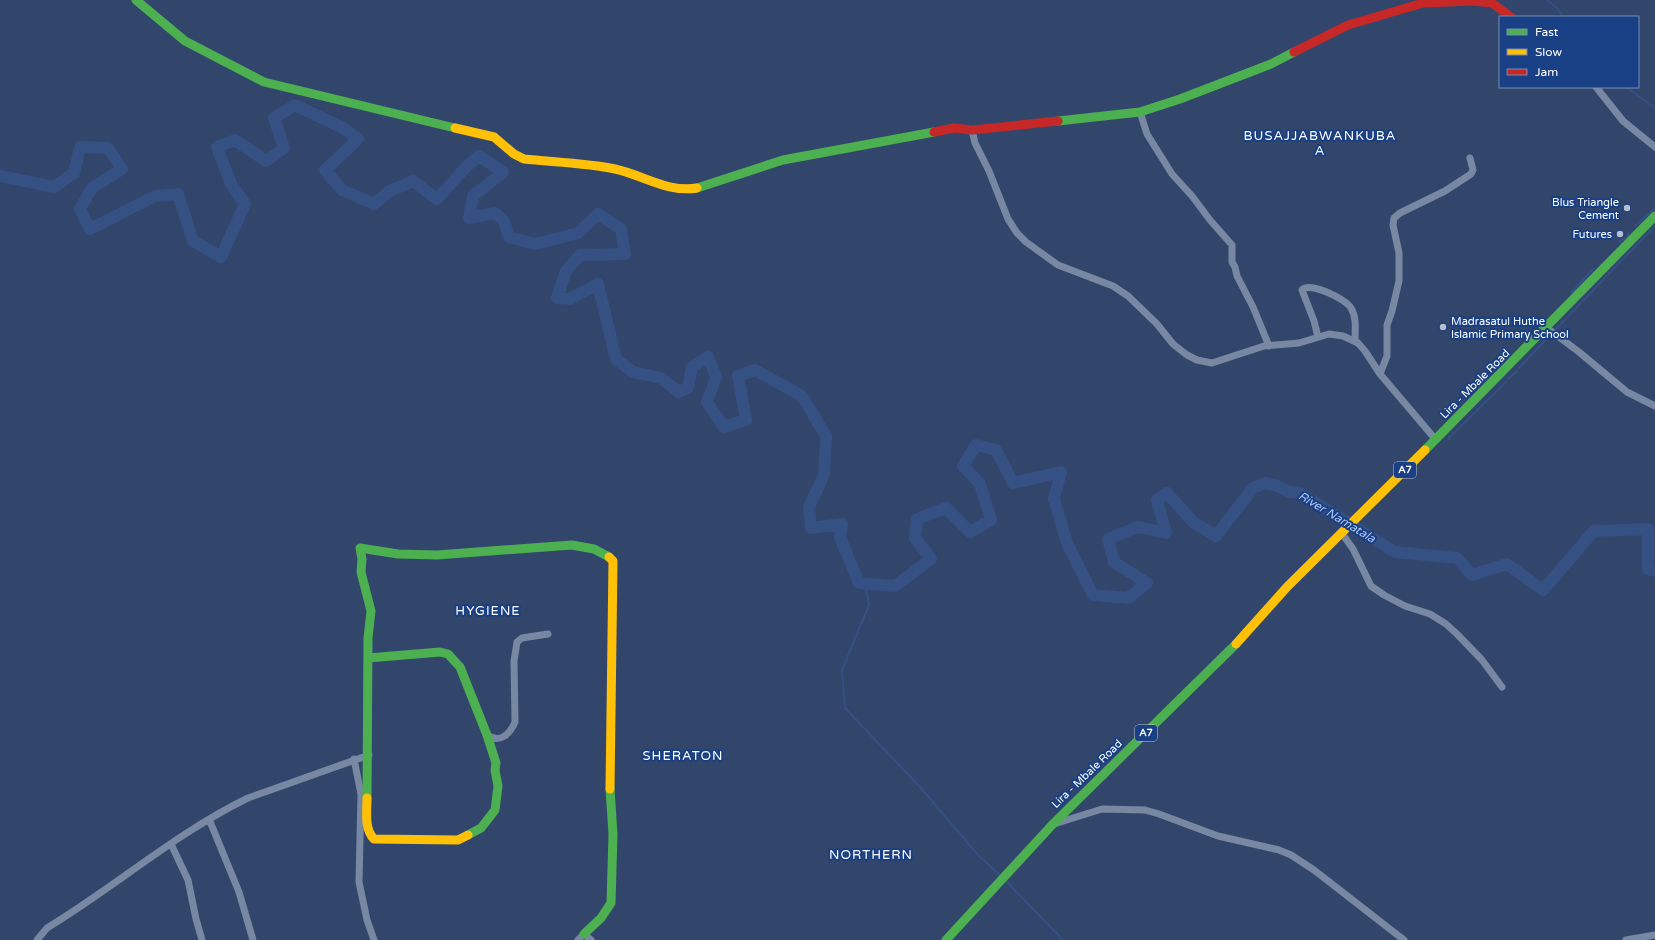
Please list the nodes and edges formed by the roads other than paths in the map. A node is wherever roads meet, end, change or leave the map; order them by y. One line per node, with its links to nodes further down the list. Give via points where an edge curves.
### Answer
1 (136, 0): 5 (street, via 190,45 273,85 488,135 502,141 516,157 615,169 685,190 702,187 783,160 954,128)
2 (1510, 16): 4 (street, via 1492,3 1459,1 1415,4 1348,26 1271,64)
3 (1597, 88): 6 (street, via 1623,121)
4 (1140, 112): 5 (street); 12 (street, via 1147,134 1168,167 1232,245 1232,262 1237,276)
5 (972, 130): 12 (street, via 975,143 990,171 1012,227 1047,258 1058,265 1113,286 1128,296 1175,346 1192,358 1212,362)
6 (1655, 147)
7 (1470, 158): 13 (street, via 1473,170 1471,174 1394,218 1399,253 1399,281 1387,325 1387,356)
8 (1655, 216): 9 (street, Lira - Mbale Road / A7)
9 (1547, 328): 14 (street, via 1627,392); 15 (street, Lira - Mbale Road / A7)
10 (1318, 337): 11 (street, via 1335,335); 11 (street, via 1302,290 1306,287 1336,296 1348,304 1356,319); 12 (street, via 1299,343)
11 (1355, 341): 13 (street, via 1374,362)
12 (1269, 346)
13 (1380, 374): 15 (street)
14 (1655, 406)
15 (1436, 440): 16 (street, Lira - Mbale Road / A7)
16 (1344, 529): 19 (street, via 1371,586 1405,606 1430,614 1446,624 1482,660); 24 (street, Lira - Mbale Road / A7, via 1241,639)
17 (548, 634): 20 (street, via 522,638 517,642 514,661 515,722 512,730 498,740)
18 (368, 658): 20 (street, via 440,652 448,654 460,667); 21 (street); 27 (street, via 371,611 361,572 360,548 377,552 429,554 572,545 600,550 609,555 613,561 609,779 614,834 611,903 602,918)
19 (1502, 687)
20 (487, 735): 21 (street, via 496,763 497,802 493,815 486,824 458,840 381,840 372,837 367,820)
21 (368, 755): 22 (street)
22 (354, 759): 23 (street, via 292,784 248,798); 31 (street, via 361,794 359,882 366,920)
23 (209, 819): 25 (street); 30 (street, via 240,892)
24 (1052, 825): 32 (street, Lira - Mbale Road / A7); 33 (street, via 1102,809 1146,810 1223,838 1279,850 1314,870)
25 (171, 844): 28 (street, via 47,928); 29 (street, via 188,880)
26 (1655, 935): 34 (street)
27 (584, 938)
28 (36, 940)
29 (202, 940)
30 (253, 940)
31 (374, 940)
32 (946, 940)
33 (1404, 940)
34 (1626, 940)

